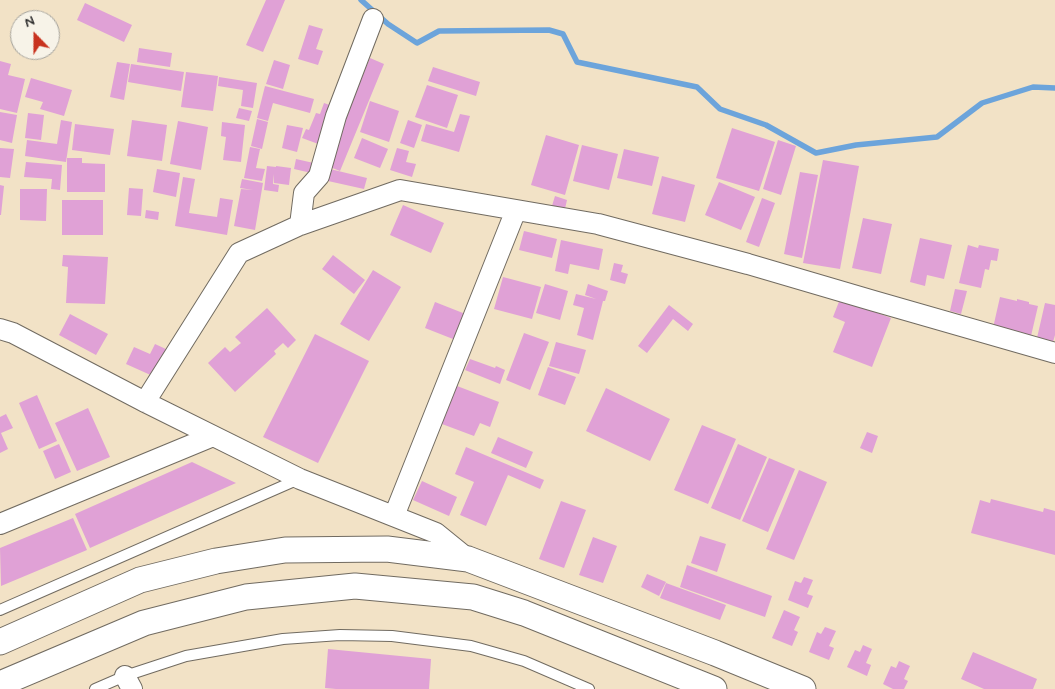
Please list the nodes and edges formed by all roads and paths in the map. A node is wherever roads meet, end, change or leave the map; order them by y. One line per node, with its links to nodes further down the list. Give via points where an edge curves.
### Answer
1 (373, 19): 3 (street, via 336,116 319,176 304,193)
2 (516, 210): 3 (street, via 400,190); 5 (street, via 598,224 739,261); 9 (street)
3 (300, 225): 6 (street, via 238,254)
4 (0, 329): 6 (street)
5 (1055, 353)
6 (145, 402): 7 (street)
7 (213, 436): 8 (street); 10 (street)
8 (300, 478): 9 (street); 12 (lane)
9 (394, 516): 11 (street, via 436,533)
10 (0, 524)
11 (468, 559): 13 (street, via 387,549 285,550 216,561 140,580); 19 (street)
12 (0, 610)
13 (0, 642)
14 (129, 682): 16 (lane); 17 (lane, via 186,656 282,639 340,635 392,636 471,646 524,662)
15 (0, 684): 18 (street, via 144,623 246,597 354,586 473,597 524,613)
16 (95, 689)
17 (589, 689)
18 (714, 689)
19 (803, 689)

